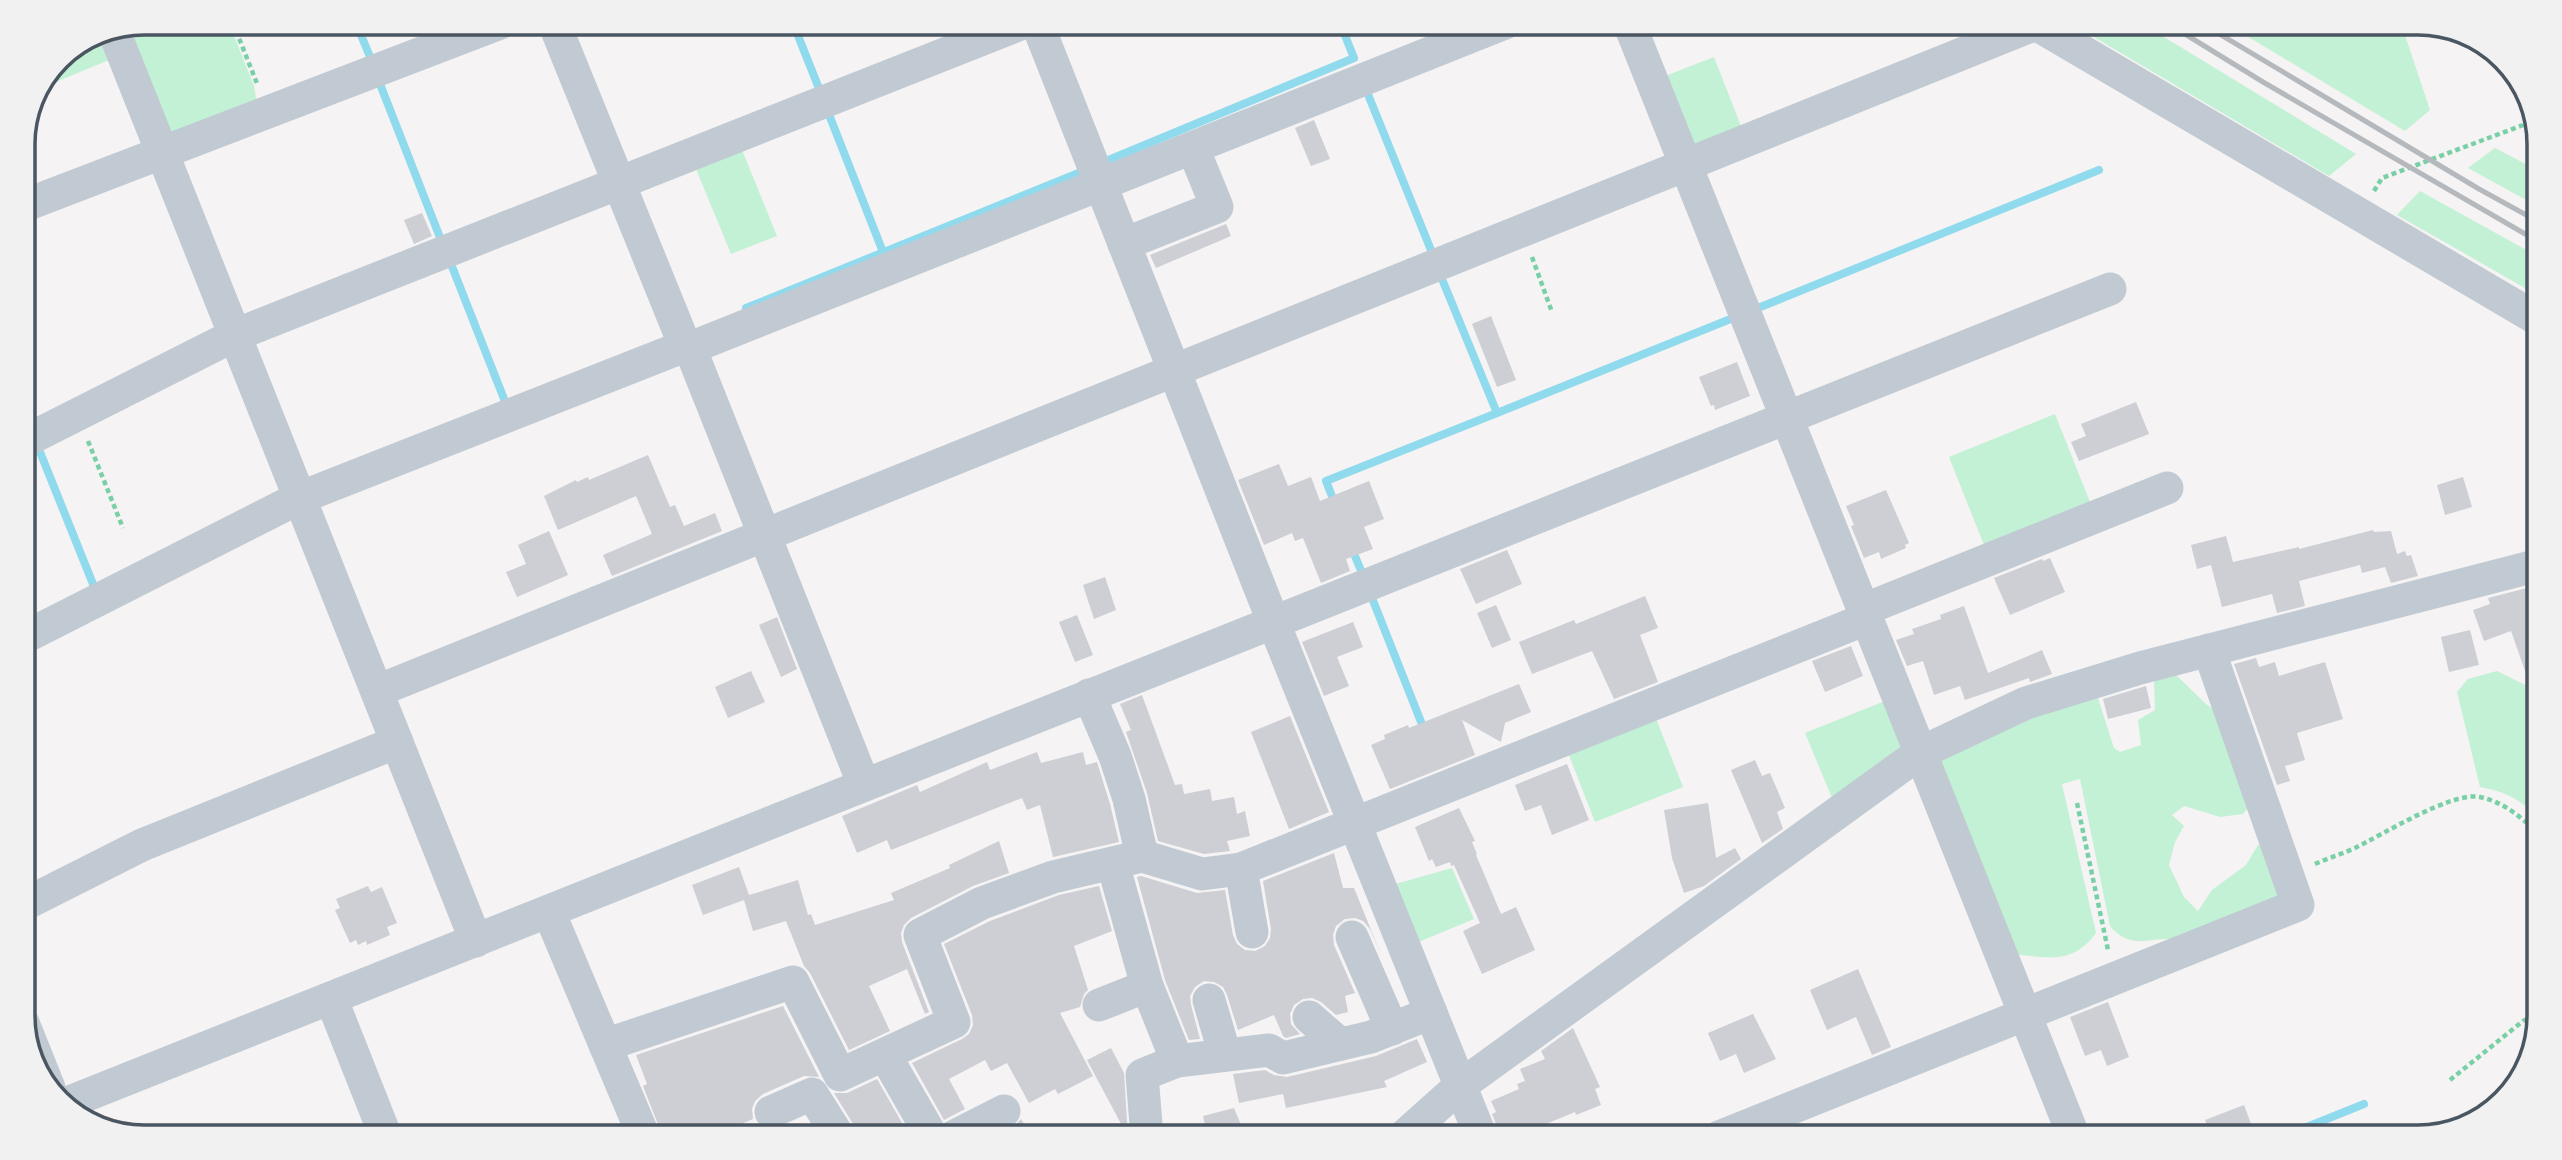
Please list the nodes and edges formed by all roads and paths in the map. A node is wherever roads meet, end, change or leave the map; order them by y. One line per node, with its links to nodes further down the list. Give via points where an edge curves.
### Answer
1 (238, 35): 11 (path)
2 (469, 35): 11 (street)
3 (559, 35): 16 (street)
4 (993, 35): 16 (street)
5 (1042, 35): 17 (street)
6 (1475, 35): 13 (street)
7 (1634, 35): 15 (street)
8 (2006, 35): 15 (street)
9 (2055, 35): 19 (street)
10 (117, 39): 14 (street)
11 (265, 114): 14 (street)
12 (2524, 124): 19 (path, via 2382,178)
13 (1193, 148): 17 (street); 21 (street, via 1217,207)
14 (163, 154): 18 (street); 25 (street)
15 (1686, 165): 20 (street); 29 (street)
16 (617, 183): 25 (street); 26 (street)
17 (1101, 184): 21 (street); 26 (street)
18 (35, 202)
19 (2359, 214): 24 (street)
20 (1522, 231): 23 (path); 27 (street)
21 (1125, 244): 27 (street)
22 (2110, 289): 29 (street)
23 (1552, 312)
24 (2527, 313)
25 (235, 335): 28 (street); 32 (street)
26 (687, 347): 32 (street); 34 (street)
27 (1175, 370): 34 (street); 37 (street)
28 (78, 414): 30 (street); 33 (path)
29 (1787, 418): 36 (street); 37 (street)
30 (35, 436)
31 (2167, 488): 36 (street)
32 (299, 498): 38 (street); 40 (street)
33 (123, 528)
34 (765, 536): 40 (street); 44 (street)
35 (2527, 568): 39 (street)
36 (1865, 614): 43 (street); 47 (street)
37 (1273, 621): 41 (street); 47 (street)
38 (35, 632)
39 (2209, 650): 43 (street, via 2025,702); 50 (street)
40 (377, 691): 42 (street)
41 (1089, 695): 44 (street); 48 (street, via 1129,799)
42 (397, 742): 51 (street, via 142,845); 55 (street)
43 (1920, 753): 62 (street); 73 (street)
44 (864, 785): 52 (street)
45 (2077, 803): 56 (path)
46 (2527, 823): 50 (path, via 2501,804 2477,796 2457,799)
47 (1355, 824): 49 (street); 61 (street)
48 (1128, 860): 49 (street, via 1202,874); 57 (street); 68 (street, via 1053,877 982,904 920,935 954,1022)
49 (1241, 869): 53 (street)
50 (2288, 874): 56 (street, via 2298,905)
51 (35, 899)
52 (549, 912): 55 (street); 67 (street)
53 (1252, 932)
54 (1352, 937): 65 (street)
55 (476, 941): 58 (street)
56 (2114, 978): 62 (street)
57 (1147, 986): 60 (street); 70 (street)
58 (331, 998): 75 (street); 78 (street)
59 (1209, 1000): 69 (street)
60 (1099, 1005)
61 (1431, 1013): 65 (street); 73 (street)
62 (2024, 1014): 86 (street); 87 (street)
63 (1309, 1017): 66 (street)
64 (2527, 1019): 72 (path)
65 (1392, 1029): 66 (street)
66 (1340, 1044): 69 (street, via 1283,1058 1269,1050)
67 (605, 1045): 71 (street, via 793,982); 79 (street)
68 (885, 1055): 71 (street); 81 (street)
69 (1225, 1055): 70 (street)
70 (1177, 1061): 83 (street, via 1142,1075)
71 (840, 1075): 74 (street, via 814,1088)
72 (2450, 1080)
73 (1460, 1086): 84 (street); 85 (street)
74 (812, 1094): 77 (street); 80 (street)
75 (75, 1100)
76 (1004, 1111): 82 (street)
77 (771, 1112)
78 (381, 1125)
79 (639, 1125)
80 (831, 1125)
81 (925, 1125)
82 (977, 1125)
83 (1146, 1125)
84 (1414, 1125)
85 (1476, 1125)
86 (1749, 1125)
87 (2069, 1125)

